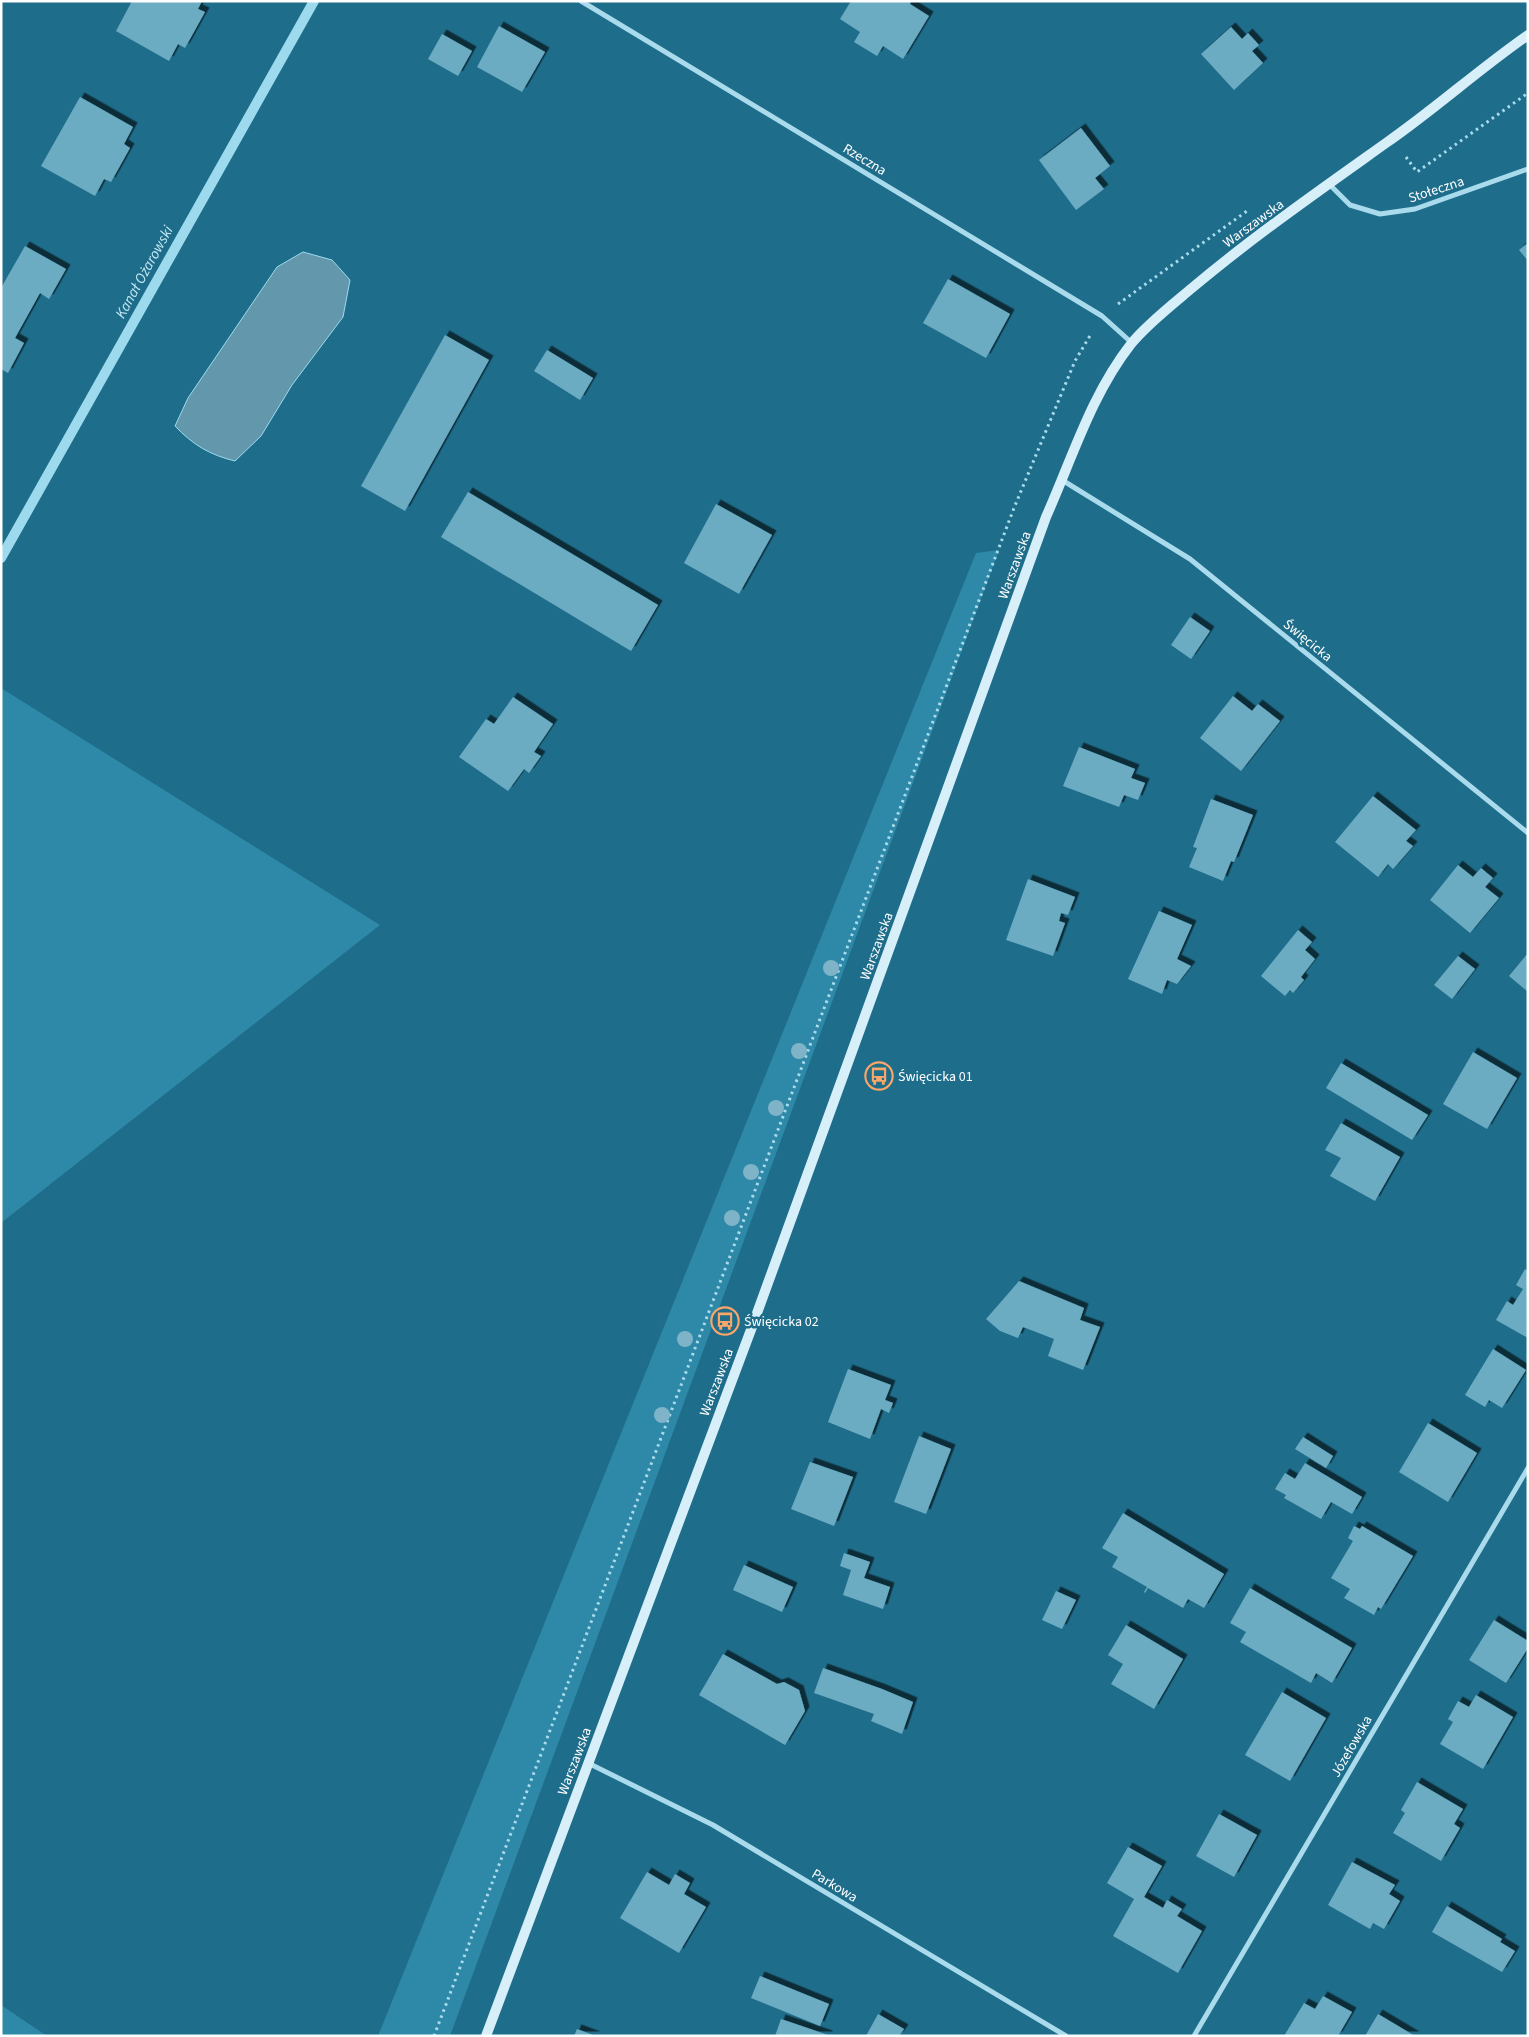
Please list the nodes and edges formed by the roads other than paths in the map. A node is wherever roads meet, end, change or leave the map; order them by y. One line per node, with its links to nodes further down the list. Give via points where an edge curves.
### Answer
1 (581, 1): 5 (street, Rzeczna, via 1102,316)
2 (1528, 35): 4 (main road, Warszawska)
3 (1528, 169): 4 (street, Stołeczna, via 1415,209 1380,214 1350,205)
4 (1329, 184): 5 (main road, Warszawska, via 1231,255)
5 (1132, 343): 6 (main road, Warszawska, via 1110,373)
6 (1062, 480): 7 (street, Święcicka, via 1190,559); 9 (main road, Warszawska)
7 (1528, 834)
8 (1528, 1468): 12 (street, Józefowska)
9 (588, 1763): 10 (main road, Warszawska); 11 (street, Parkowa, via 713,1825)
10 (486, 2036)
11 (1066, 2036)
12 (1194, 2036)

